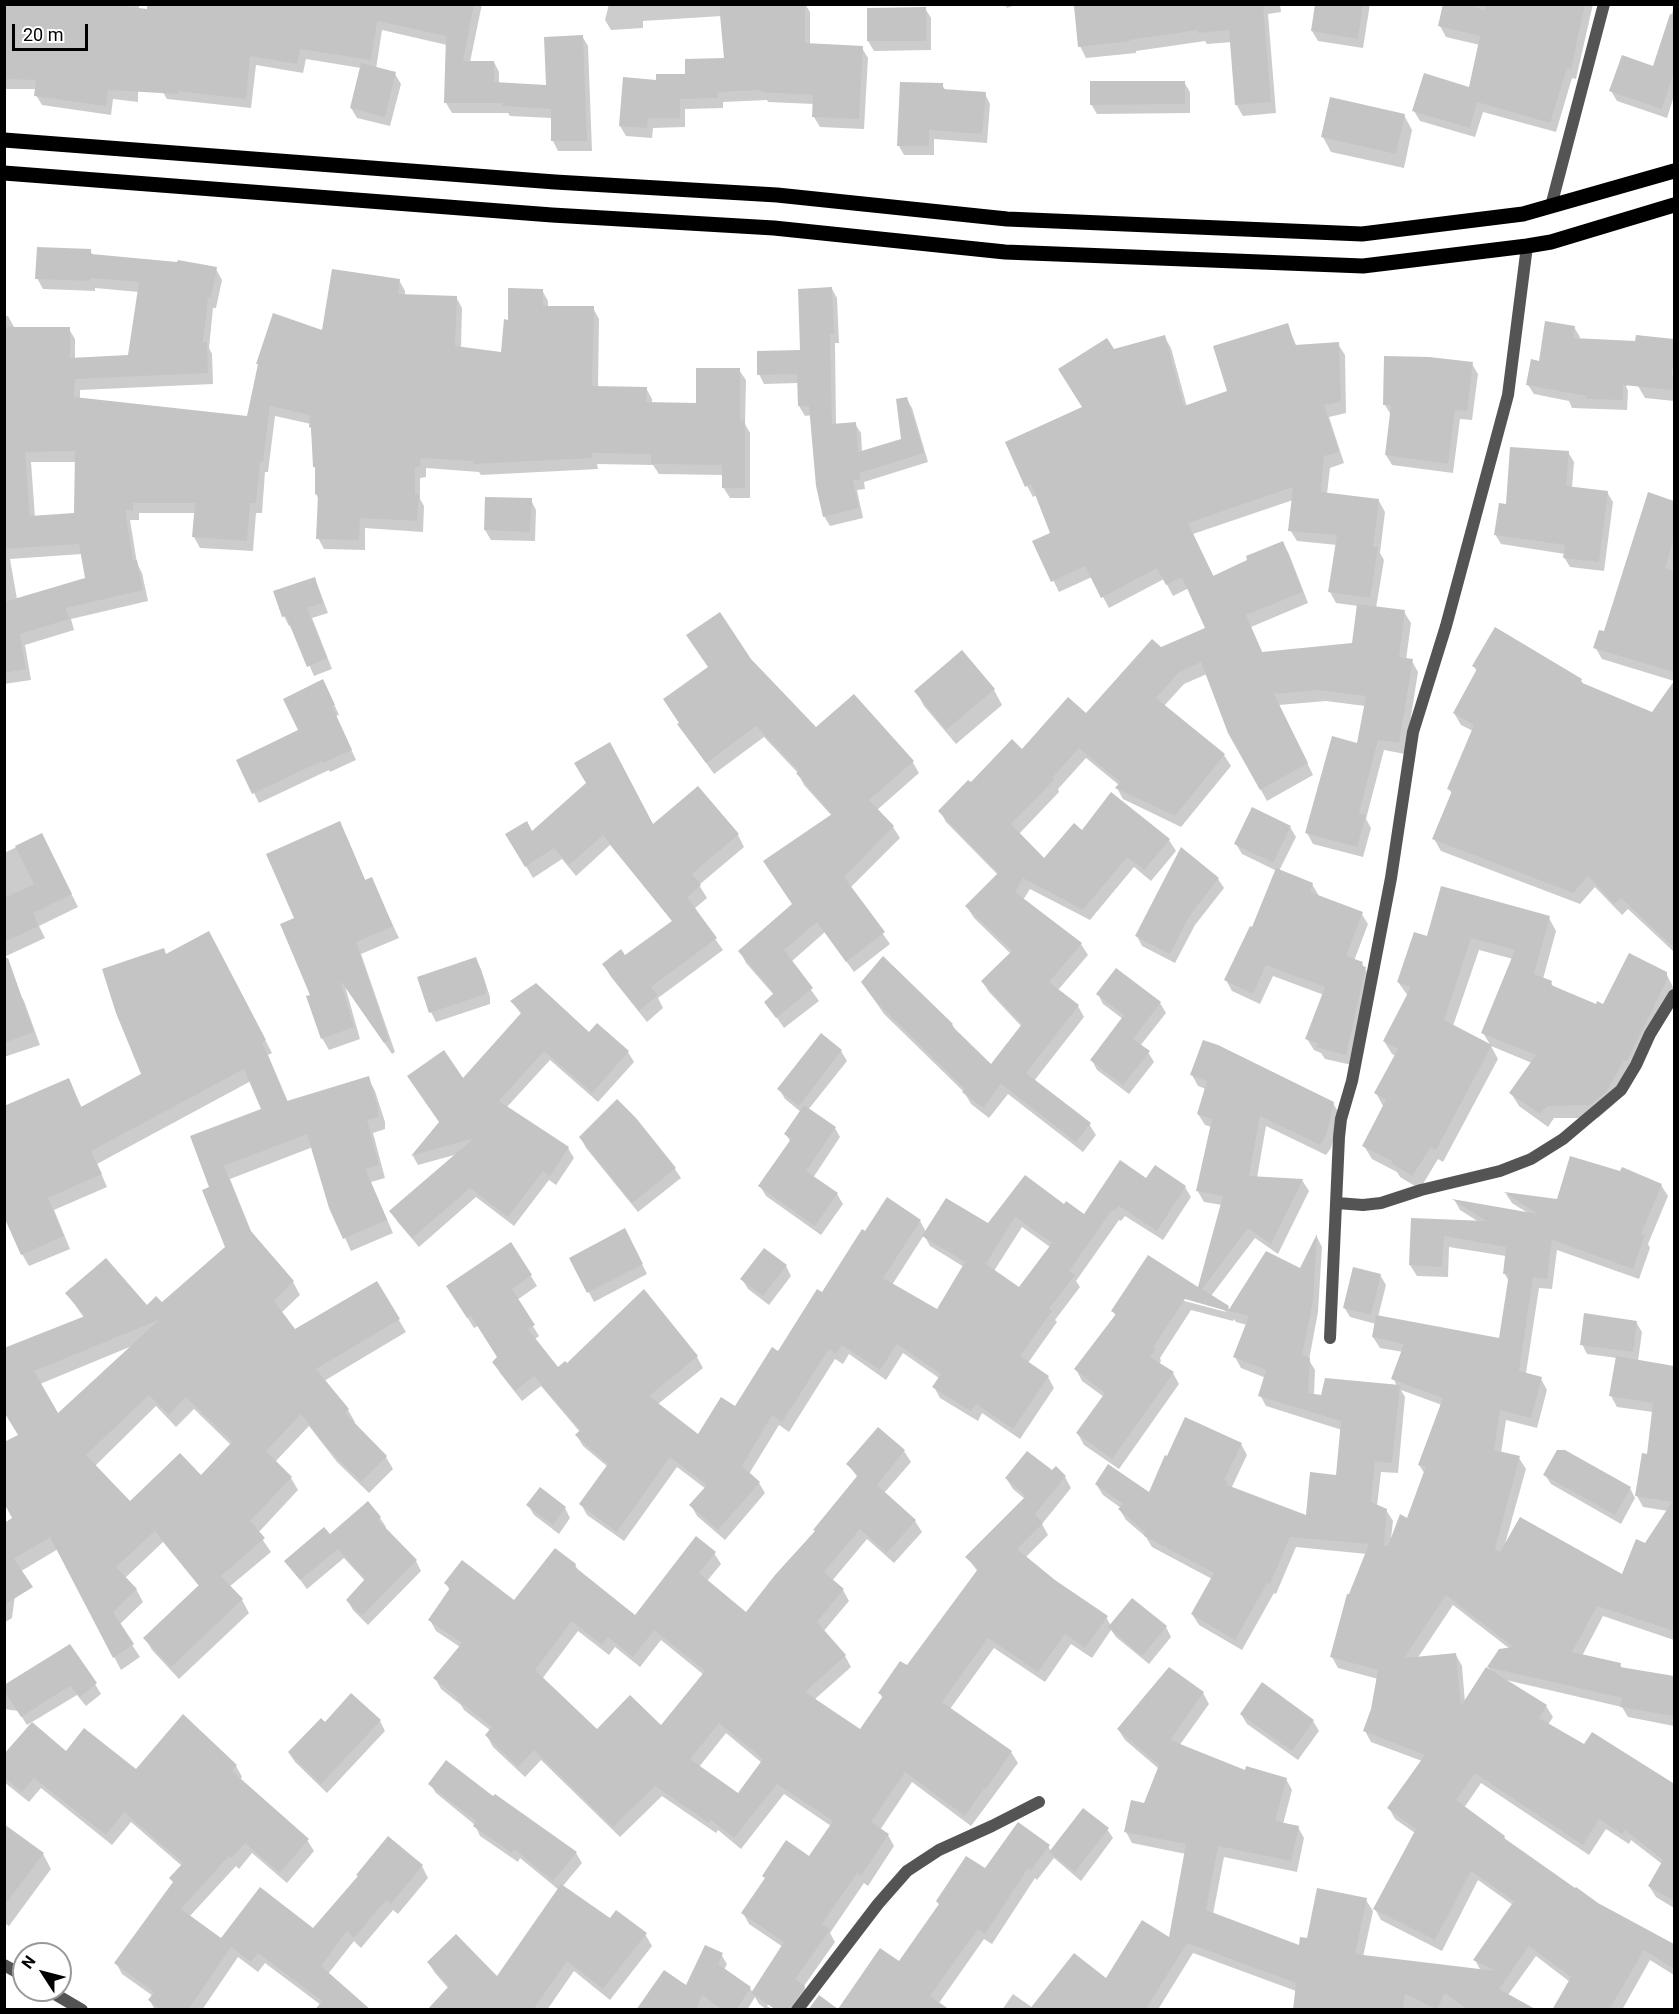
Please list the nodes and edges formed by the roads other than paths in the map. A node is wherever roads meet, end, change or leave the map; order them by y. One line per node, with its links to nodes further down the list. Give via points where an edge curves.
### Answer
1 (1604, 4): 6 (street)
2 (4, 140): 6 (main road, via 777,195 1007,219 1362,234 1523,214)
3 (1674, 171): 6 (main road)
4 (4, 173): 7 (main road, via 774,228 1017,252 1363,266)
5 (1674, 205): 7 (main road)
6 (1551, 206)
7 (1527, 246): 9 (street, via 1508,395 1446,626 1413,732 1391,878 1352,1081 1341,1119)
8 (1674, 995): 9 (street, via 1621,1090 1563,1139 1531,1159 1381,1203)
9 (1337, 1203): 10 (street)
10 (1330, 1338)
11 (1039, 1802): 14 (street, via 939,1850 908,1871 878,1904)
12 (68, 2002): 13 (street)
13 (82, 2010)
14 (798, 2010)

